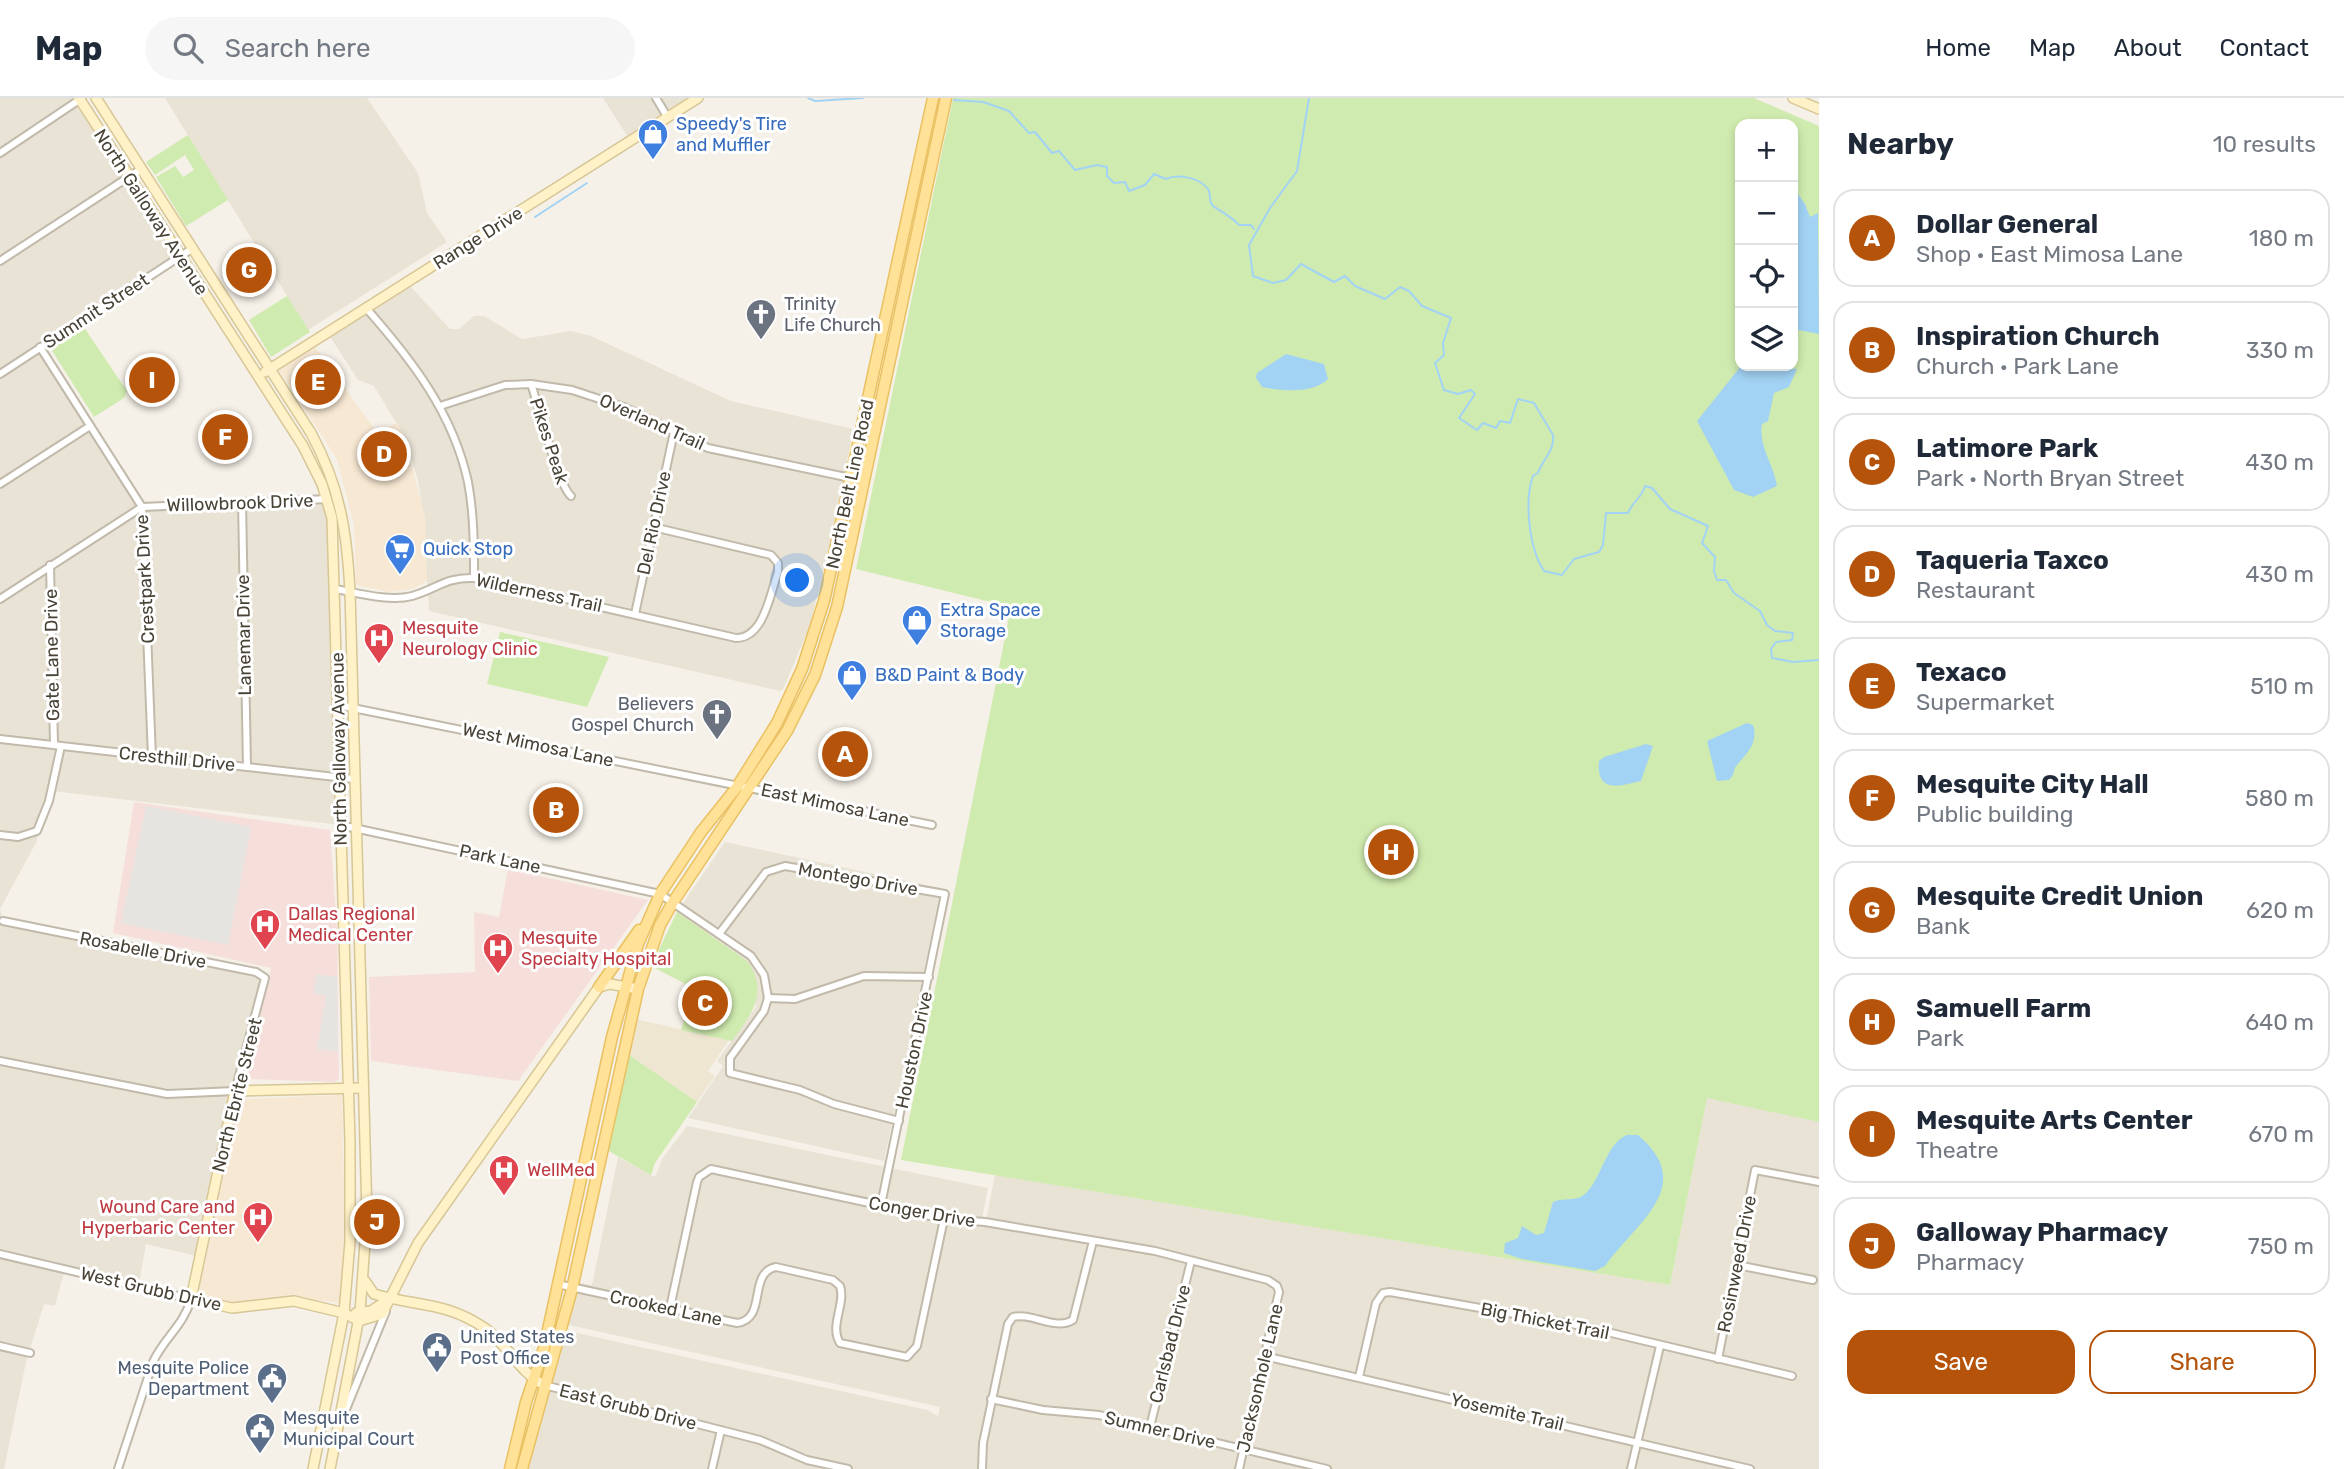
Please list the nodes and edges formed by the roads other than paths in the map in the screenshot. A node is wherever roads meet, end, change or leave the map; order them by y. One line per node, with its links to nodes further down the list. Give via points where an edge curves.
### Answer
1 (80, 98): 10 (street); 12 (main road, North Galloway Avenue)
2 (96, 98): 11 (main road, North Galloway Avenue)
3 (656, 98): 9 (street)
4 (698, 98): 9 (main road, Range Drive)
5 (933, 98): 13 (main road, North Belt Line Road)
6 (946, 98): 14 (main road, North Belt Line Road)
7 (1793, 98): 8 (main road)
8 (1819, 110)
9 (668, 118): 18 (main road, Range Drive)
10 (0, 153)
11 (141, 169): 12 (street); 15 (main road, North Galloway Avenue)
12 (128, 177): 16 (main road, North Galloway Avenue); 17 (street)
13 (908, 210): 14 (main road); 27 (main road, North Belt Line Road)
14 (922, 212): 28 (main road, North Belt Line Road)
15 (193, 248): 16 (street, Summit Street); 20 (main road, North Galloway Avenue)
16 (179, 256): 19 (street, Summit Street); 22 (main road, North Galloway Avenue)
17 (0, 261)
18 (366, 308): 20 (main road, Range Drive); 24 (street, via 421,373)
19 (40, 347): 21 (street, Summit Street); 25 (street, Crestpark Drive)
20 (268, 370): 22 (main road, Range Drive); 32 (main road, North Galloway Avenue, via 311,433)
21 (0, 374)
22 (257, 377): 31 (main road, North Galloway Avenue, via 303,446)
23 (531, 384): 24 (street, Overland Trail, via 505,385); 26 (street, Overland Trail, via 603,398); 30 (street, Pikes Peak, via 560,482)
24 (440, 406): 37 (street, via 468,481)
25 (90, 426): 29 (street); 34 (street, Crestpark Drive)
26 (674, 432): 27 (street, Overland Trail, via 709,448); 35 (street, Del Rio Drive)
27 (851, 480): 28 (street, Overland Trail); 50 (main road, North Belt Line Road, via 824,601 802,669 777,723)
28 (865, 481): 51 (main road, North Belt Line Road, via 836,607 815,674)
29 (0, 484)
30 (571, 496)
31 (327, 499): 32 (street, Willowbrook Drive); 33 (street, Willowbrook Drive); 38 (main road, North Galloway Avenue, via 334,538)
32 (340, 499): 39 (main road, North Galloway Avenue)
33 (242, 502): 34 (street, Willowbrook Drive); 47 (street, Lanemar Drive)
34 (142, 507): 36 (street, Willowbrook Drive); 46 (street, Crestpark Drive)
35 (653, 527): 41 (street, Del Rio Drive); 41 (street, Wilderness Trail, via 760,550 778,563 758,629 744,638)
36 (50, 565): 40 (street, Willowbrook Drive); 45 (street, Gate Lane Drive)
37 (474, 578): 39 (street, Wilderness Trail, via 458,577 402,598); 41 (street, Wilderness Trail)
38 (335, 589): 39 (street, Wilderness Trail); 42 (main road, North Galloway Avenue)
39 (350, 592): 43 (main road, North Galloway Avenue)
40 (0, 599)
41 (635, 614)
42 (338, 705): 43 (street, West Mimosa Lane); 48 (main road, North Galloway Avenue)
43 (354, 706): 49 (main road, North Galloway Avenue); 50 (street, West Mimosa Lane)
44 (0, 739): 45 (street, Cresthill Drive)
45 (57, 745): 46 (street, Cresthill Drive); 55 (street, Gate Lane Drive, via 54,782 37,831)
46 (152, 757): 47 (street, Cresthill Drive)
47 (247, 767): 48 (street, Cresthill Drive)
48 (340, 778): 49 (street, Cresthill Drive); 52 (main road, North Galloway Avenue)
49 (354, 779): 54 (main road, North Galloway Avenue)
50 (737, 787): 51 (street, East Mimosa Lane); 58 (main road, North Belt Line Road)
51 (751, 788): 53 (street, East Mimosa Lane); 60 (main road, North Belt Line Road)
52 (340, 825): 54 (street, Park Lane); 56 (main road, North Galloway Avenue)
53 (932, 825)
54 (355, 828): 57 (main road, North Galloway Avenue); 58 (street, Park Lane)
55 (0, 835)
56 (342, 867): 57 (main road); 70 (main road, North Galloway Avenue)
57 (356, 867): 71 (main road, North Galloway Avenue)
58 (660, 894): 60 (street, Park Lane); 61 (main road, North Belt Line Road)
59 (945, 894): 63 (street, Montego Drive, via 785,866 766,872); 64 (street, Houston Drive)
60 (673, 902): 63 (street, Park Lane); 67 (main road, North Belt Line Road)
61 (652, 912): 65 (main road); 66 (main road)
62 (3, 921): 68 (street, Rosabelle Drive, via 256,972 265,978)
63 (719, 934): 69 (street, Park Lane, via 756,962)
64 (929, 977): 69 (street, via 864,976 795,999); 76 (street, Houston Drive)
65 (624, 985): 66 (main road); 67 (main road); 90 (main road)
66 (599, 987): 94 (main road, via 418,1243)
67 (638, 989): 92 (main road, North Belt Line Road)
68 (262, 995): 75 (street, North Ebrite Street)
69 (768, 998): 76 (street, via 764,1011 730,1058 728,1069 733,1075)
70 (346, 1030): 71 (main road); 74 (main road, North Galloway Avenue)
71 (361, 1049): 73 (main road, North Galloway Avenue)
72 (0, 1061): 75 (street, via 167,1094)
73 (363, 1088): 74 (main road); 78 (main road, North Galloway Avenue)
74 (348, 1089): 75 (main road); 77 (main road, North Galloway Avenue)
75 (235, 1091): 93 (main road, North Ebrite Street)
76 (899, 1121): 80 (street, Houston Drive)
77 (350, 1139): 78 (main road, via 355,1167); 81 (main road, North Galloway Avenue)
78 (366, 1170): 82 (main road, North Galloway Avenue)
79 (1819, 1182): 87 (street, Rosinweed Drive, via 1755,1170)
80 (881, 1205): 83 (street, Conger Drive); 95 (street, Conger Drive, via 711,1170 704,1173 697,1182)
81 (350, 1215): 82 (main road); 97 (main road, North Galloway Avenue)
82 (367, 1216): 88 (main road, North Galloway Avenue)
83 (944, 1219): 84 (street, Conger Drive); 95 (street, Crooked Lane, via 917,1346 907,1357 840,1343 836,1333 840,1286 833,1280 776,1267 762,1276 753,1315 745,1322)
84 (1093, 1241): 86 (street, Conger Drive); 108 (street, via 1073,1320 1060,1324 1022,1315 1008,1324)
85 (0, 1254): 93 (street, West Grubb Drive)
86 (1191, 1261): 91 (street, Conger Drive); 110 (street, Carlsbad Drive)
87 (1737, 1265): 89 (street); 103 (street, Rosinweed Drive)
88 (363, 1273): 94 (main road, via 369,1290); 98 (main road, North Galloway Avenue)
89 (1813, 1280)
90 (557, 1284): 92 (street, Crooked Lane); 106 (main road)
91 (1277, 1286): 102 (street, Jacksonhole Lane)
92 (572, 1289): 95 (street, Crooked Lane); 107 (main road, North Belt Line Road)
93 (191, 1299): 97 (main road, West Grubb Drive, via 232,1308 294,1301); 115 (street, North Ebrite Street, via 180,1327 153,1362)
94 (389, 1299): 96 (main road); 98 (main road); 106 (main road, East Grubb Drive, via 457,1311 489,1331)
95 (670, 1308)
96 (386, 1311): 98 (main road, via 376,1317); 109 (street)
97 (344, 1313): 98 (main road, West Grubb Drive); 116 (main road, North Galloway Avenue)
98 (359, 1317): 109 (main road, North Galloway Avenue)
99 (0, 1346): 101 (street)
100 (1660, 1346): 103 (street, Big Thicket Trail); 105 (street, Big Thicket Trail, via 1581,1326 1390,1292 1382,1293 1376,1303); 112 (street)
101 (30, 1353)
102 (1264, 1356): 105 (street, Yosemite Trail); 113 (street, Jacksonhole Lane)
103 (1718, 1359): 104 (street, Big Thicket Trail)
104 (1792, 1376)
105 (1359, 1377): 112 (street, Yosemite Trail)
106 (534, 1379): 107 (main road, East Grubb Drive); 118 (main road)
107 (544, 1385): 111 (street, East Grubb Drive); 119 (main road, North Belt Line Road)
108 (991, 1399): 110 (street, Sumner Drive); 122 (street)
109 (339, 1427): 117 (main road, North Galloway Avenue)
110 (1150, 1427): 113 (street, Sumner Drive)
111 (721, 1430): 114 (street, East Grubb Drive, via 772,1444); 120 (street)
112 (1637, 1443): 125 (street); 126 (street, Yosemite Trail)
113 (1243, 1451): 123 (street, Jacksonhole Lane); 124 (street, Sumner Drive)
114 (813, 1465): 121 (street, East Grubb Drive)
115 (118, 1469)
116 (313, 1469)
117 (330, 1469)
118 (510, 1469)
119 (522, 1469)
120 (712, 1469)
121 (848, 1469)
122 (982, 1469)
123 (1239, 1469)
124 (1327, 1469)
125 (1631, 1469)
126 (1750, 1469)

